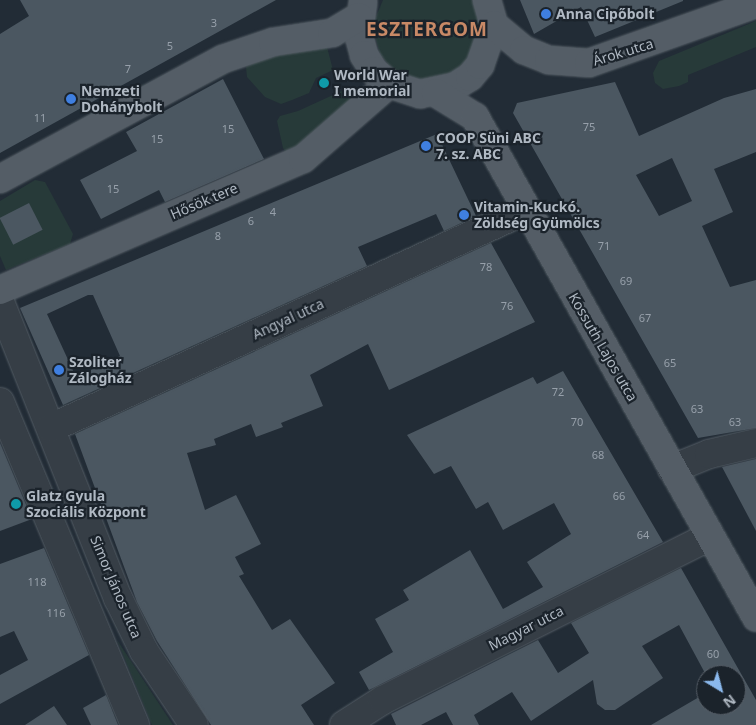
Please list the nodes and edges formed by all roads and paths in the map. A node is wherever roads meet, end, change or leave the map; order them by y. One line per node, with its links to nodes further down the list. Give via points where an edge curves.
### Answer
1 (756, 4): 4 (main road, Árok utca, via 589,63 549,60)
2 (361, 8): 6 (main road, via 359,36 364,55 374,71); 9 (main road, via 332,33 274,42 223,58)
3 (490, 12): 4 (main road, Árok utca); 5 (main road)
4 (524, 50): 5 (main road, via 501,55)
5 (475, 71): 7 (main road, via 454,87); 8 (main road)
6 (389, 84): 7 (main road, via 420,94); 11 (main road, Hősök tere, via 303,159)
7 (436, 93): 8 (main road, Kossuth Lajos utca)
8 (475, 117): 10 (main road, Kossuth Lajos utca)
9 (0, 179)
10 (526, 210): 14 (street, Angyal utca); 16 (main road, Kossuth Lajos utca)
11 (0, 290)
12 (0, 302): 14 (street, Simor János utca)
13 (0, 402): 19 (street)
14 (52, 428): 20 (street, Simor János utca, via 118,598 144,651)
15 (756, 443): 16 (street, via 710,454)
16 (672, 469): 17 (main road, Kossuth Lajos utca)
17 (710, 536): 18 (main road, Kossuth Lajos utca); 21 (street, Magyar utca, via 383,700)
18 (756, 617)
19 (135, 725)
20 (194, 725)
21 (344, 725)

